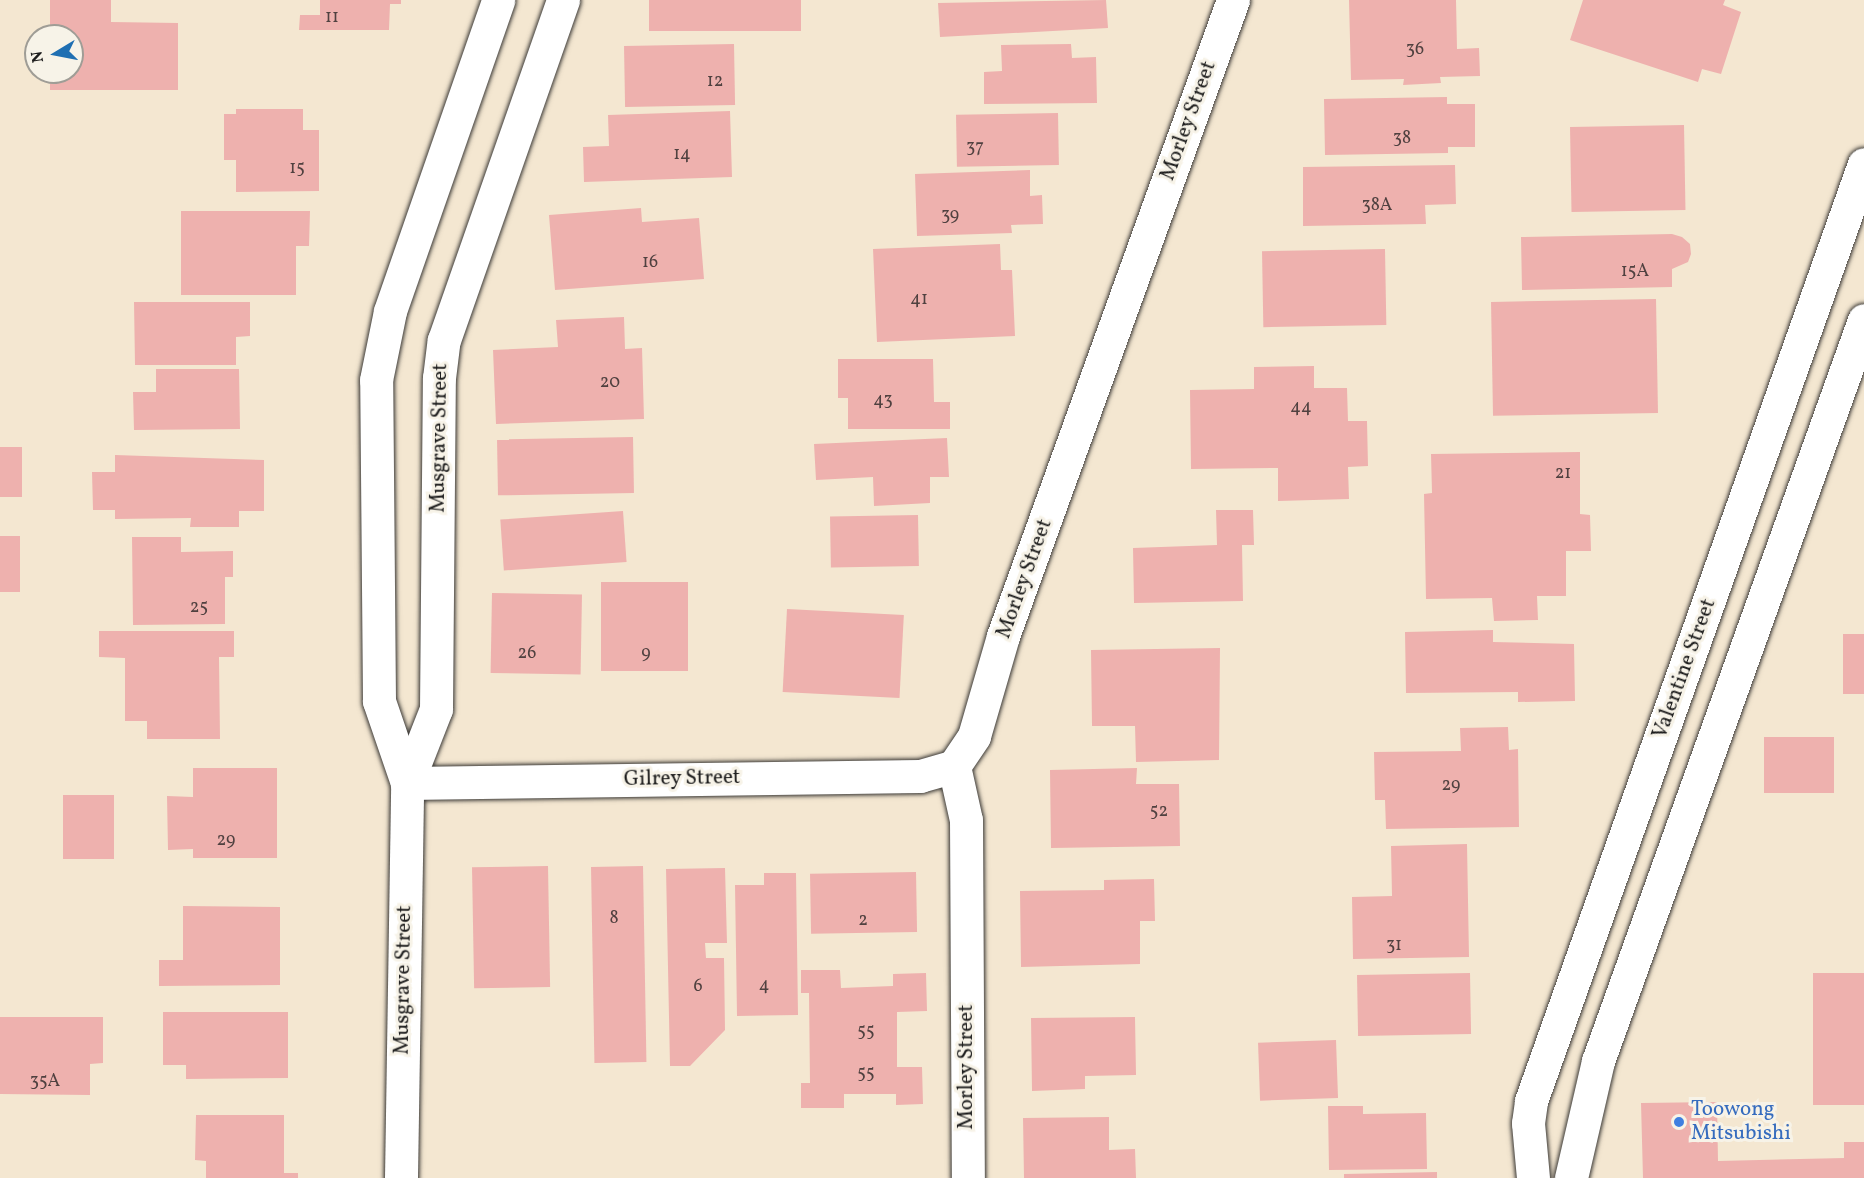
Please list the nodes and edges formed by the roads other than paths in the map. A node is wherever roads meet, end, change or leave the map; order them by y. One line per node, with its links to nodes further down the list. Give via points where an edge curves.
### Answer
1 (498, 0): 7 (street, Musgrave Street, via 390,311 376,380 379,701)
2 (563, 0): 7 (street, Musgrave Street, via 444,340 439,378 436,709)
3 (1233, 0): 6 (street, Morley Street, via 1004,636 974,736)
4 (1864, 164): 10 (street, Valentine Street, via 1531,1101 1528,1123)
5 (1864, 320): 11 (street, via 1598,1061)
6 (954, 766): 7 (street, Gilrey Street, via 920,776); 9 (street, Morley Street, via 966,820)
7 (407, 783): 8 (street, Musgrave Street)
8 (401, 1178)
9 (968, 1178)
10 (1533, 1178)
11 (1571, 1178)

